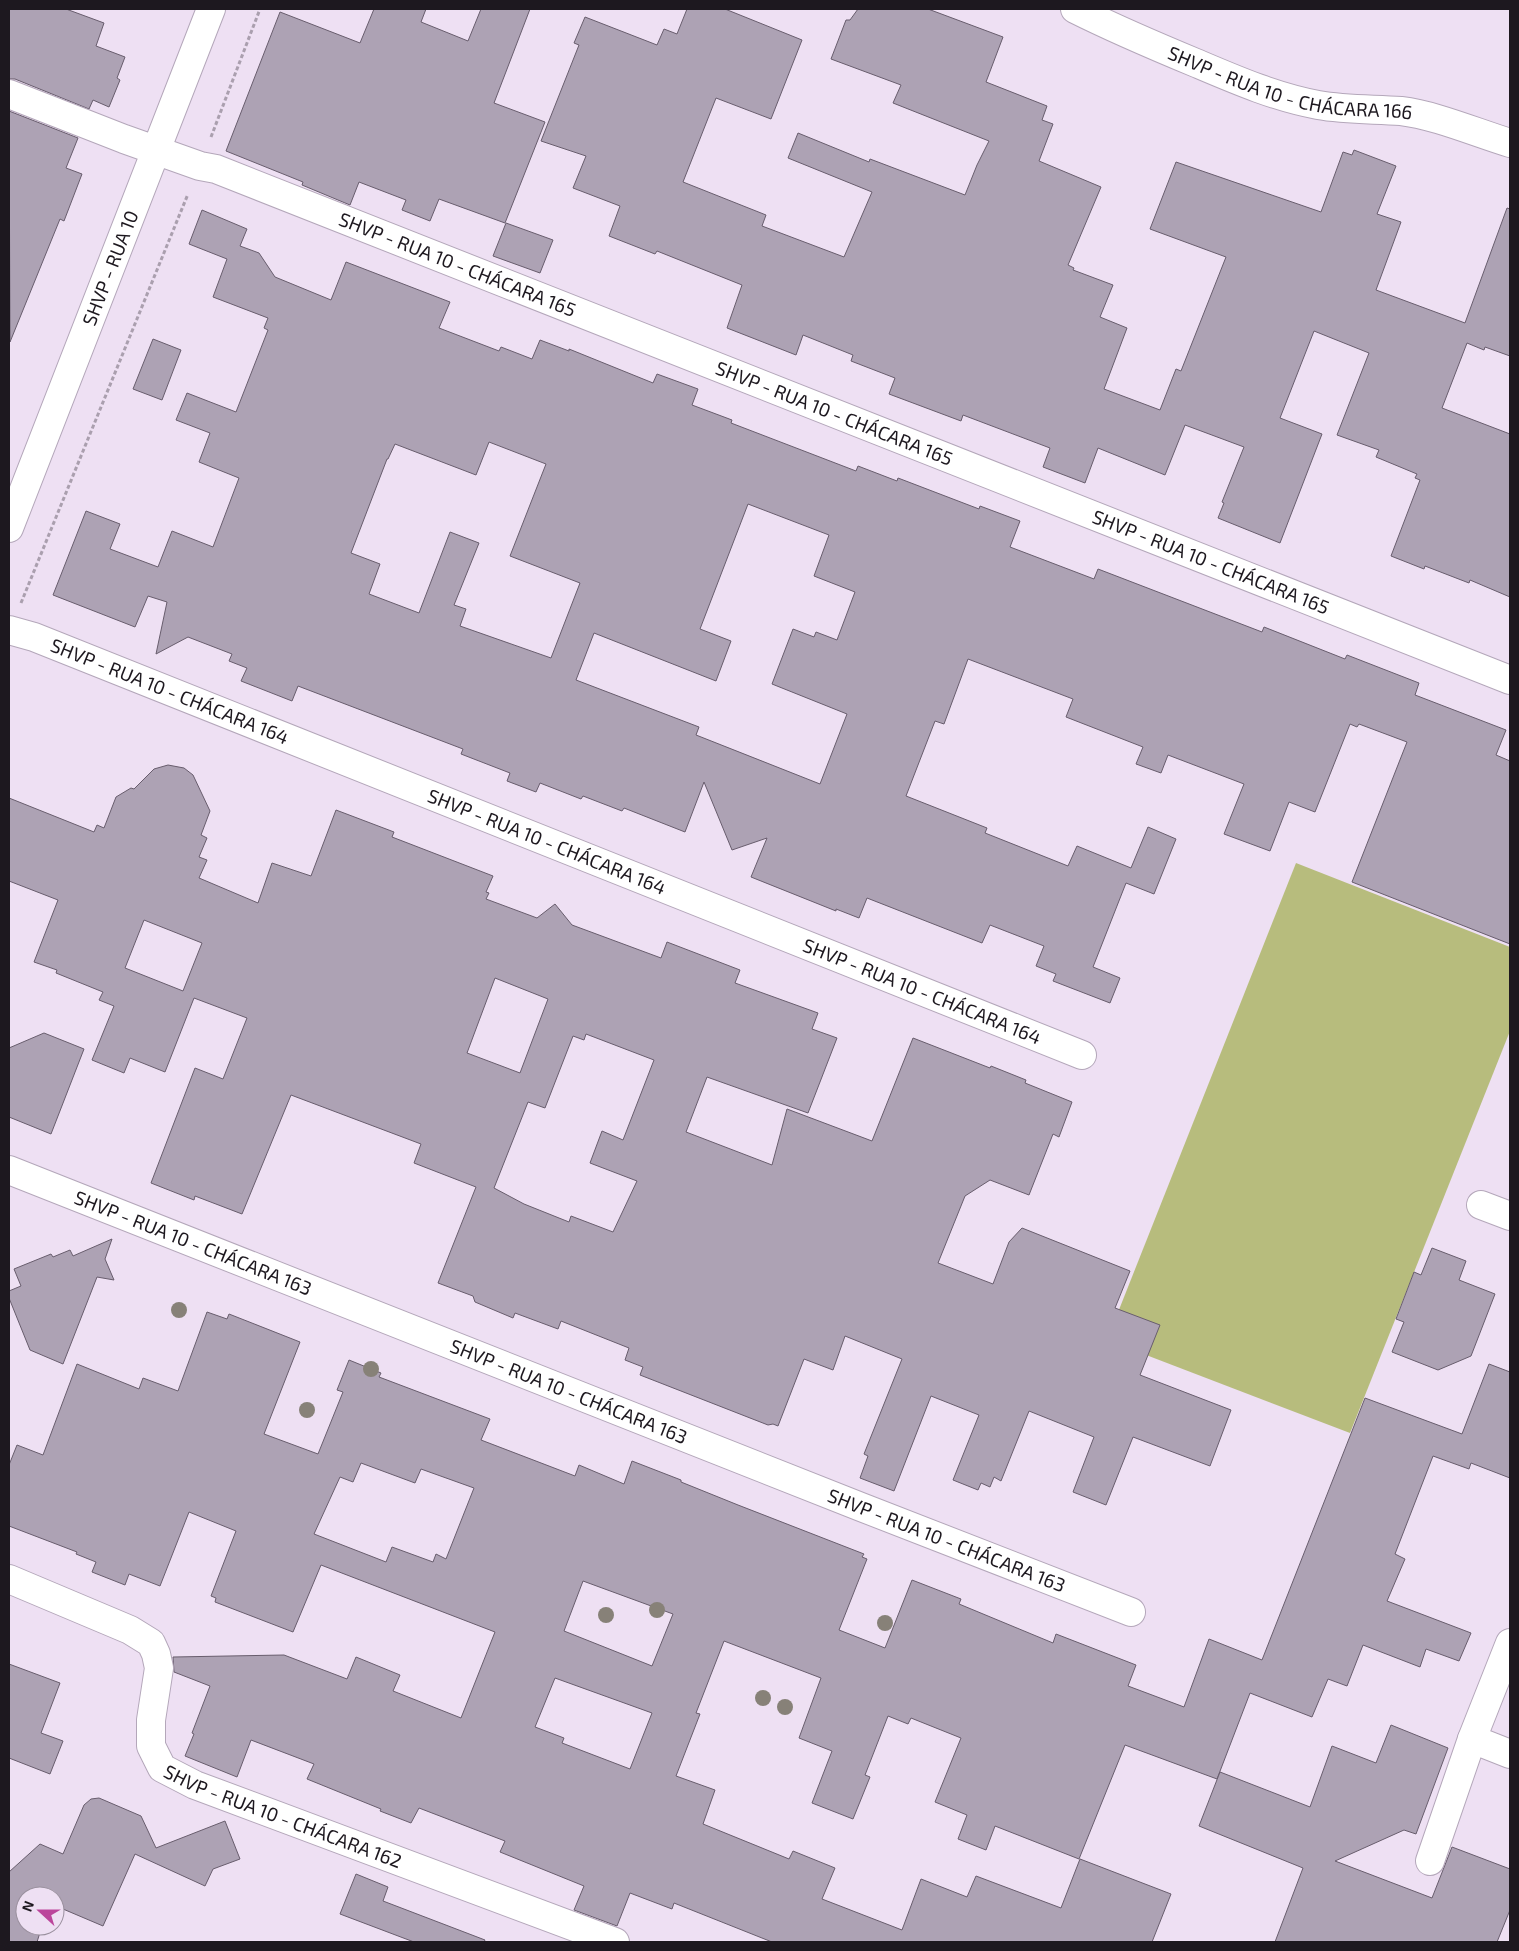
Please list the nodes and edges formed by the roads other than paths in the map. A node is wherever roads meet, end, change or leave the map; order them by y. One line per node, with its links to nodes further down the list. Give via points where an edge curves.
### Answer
1 (211, 9): 5 (street, SHVP - RUA 10)
2 (1075, 9): 4 (street, SHVP - RUA 10 - CHÁCARA 166, via 1120,32 1275,94 1353,110 1402,111)
3 (9, 94): 5 (street, SHVP - RUA 10 - CHÁCARA 165)
4 (1510, 143)
5 (156, 150): 6 (street, SHVP - RUA 10); 8 (street, SHVP - RUA 10 - CHÁCARA 165, via 226,173)
6 (9, 528)
7 (9, 630): 9 (street, SHVP - RUA 10 - CHÁCARA 164, via 34,636)
8 (1510, 680)
9 (1082, 1055)
10 (9, 1170): 14 (street, SHVP - RUA 10 - CHÁCARA 163)
11 (1481, 1206): 12 (street)
12 (1510, 1216)
13 (9, 1579): 19 (street, SHVP - RUA 10 - CHÁCARA 162, via 130,1630 151,1643 159,1668 150,1746 162,1768 195,1785)
14 (1131, 1612)
15 (1510, 1643): 16 (street)
16 (1472, 1739): 17 (street); 18 (street)
17 (1510, 1754)
18 (1430, 1860)
19 (615, 1942)

